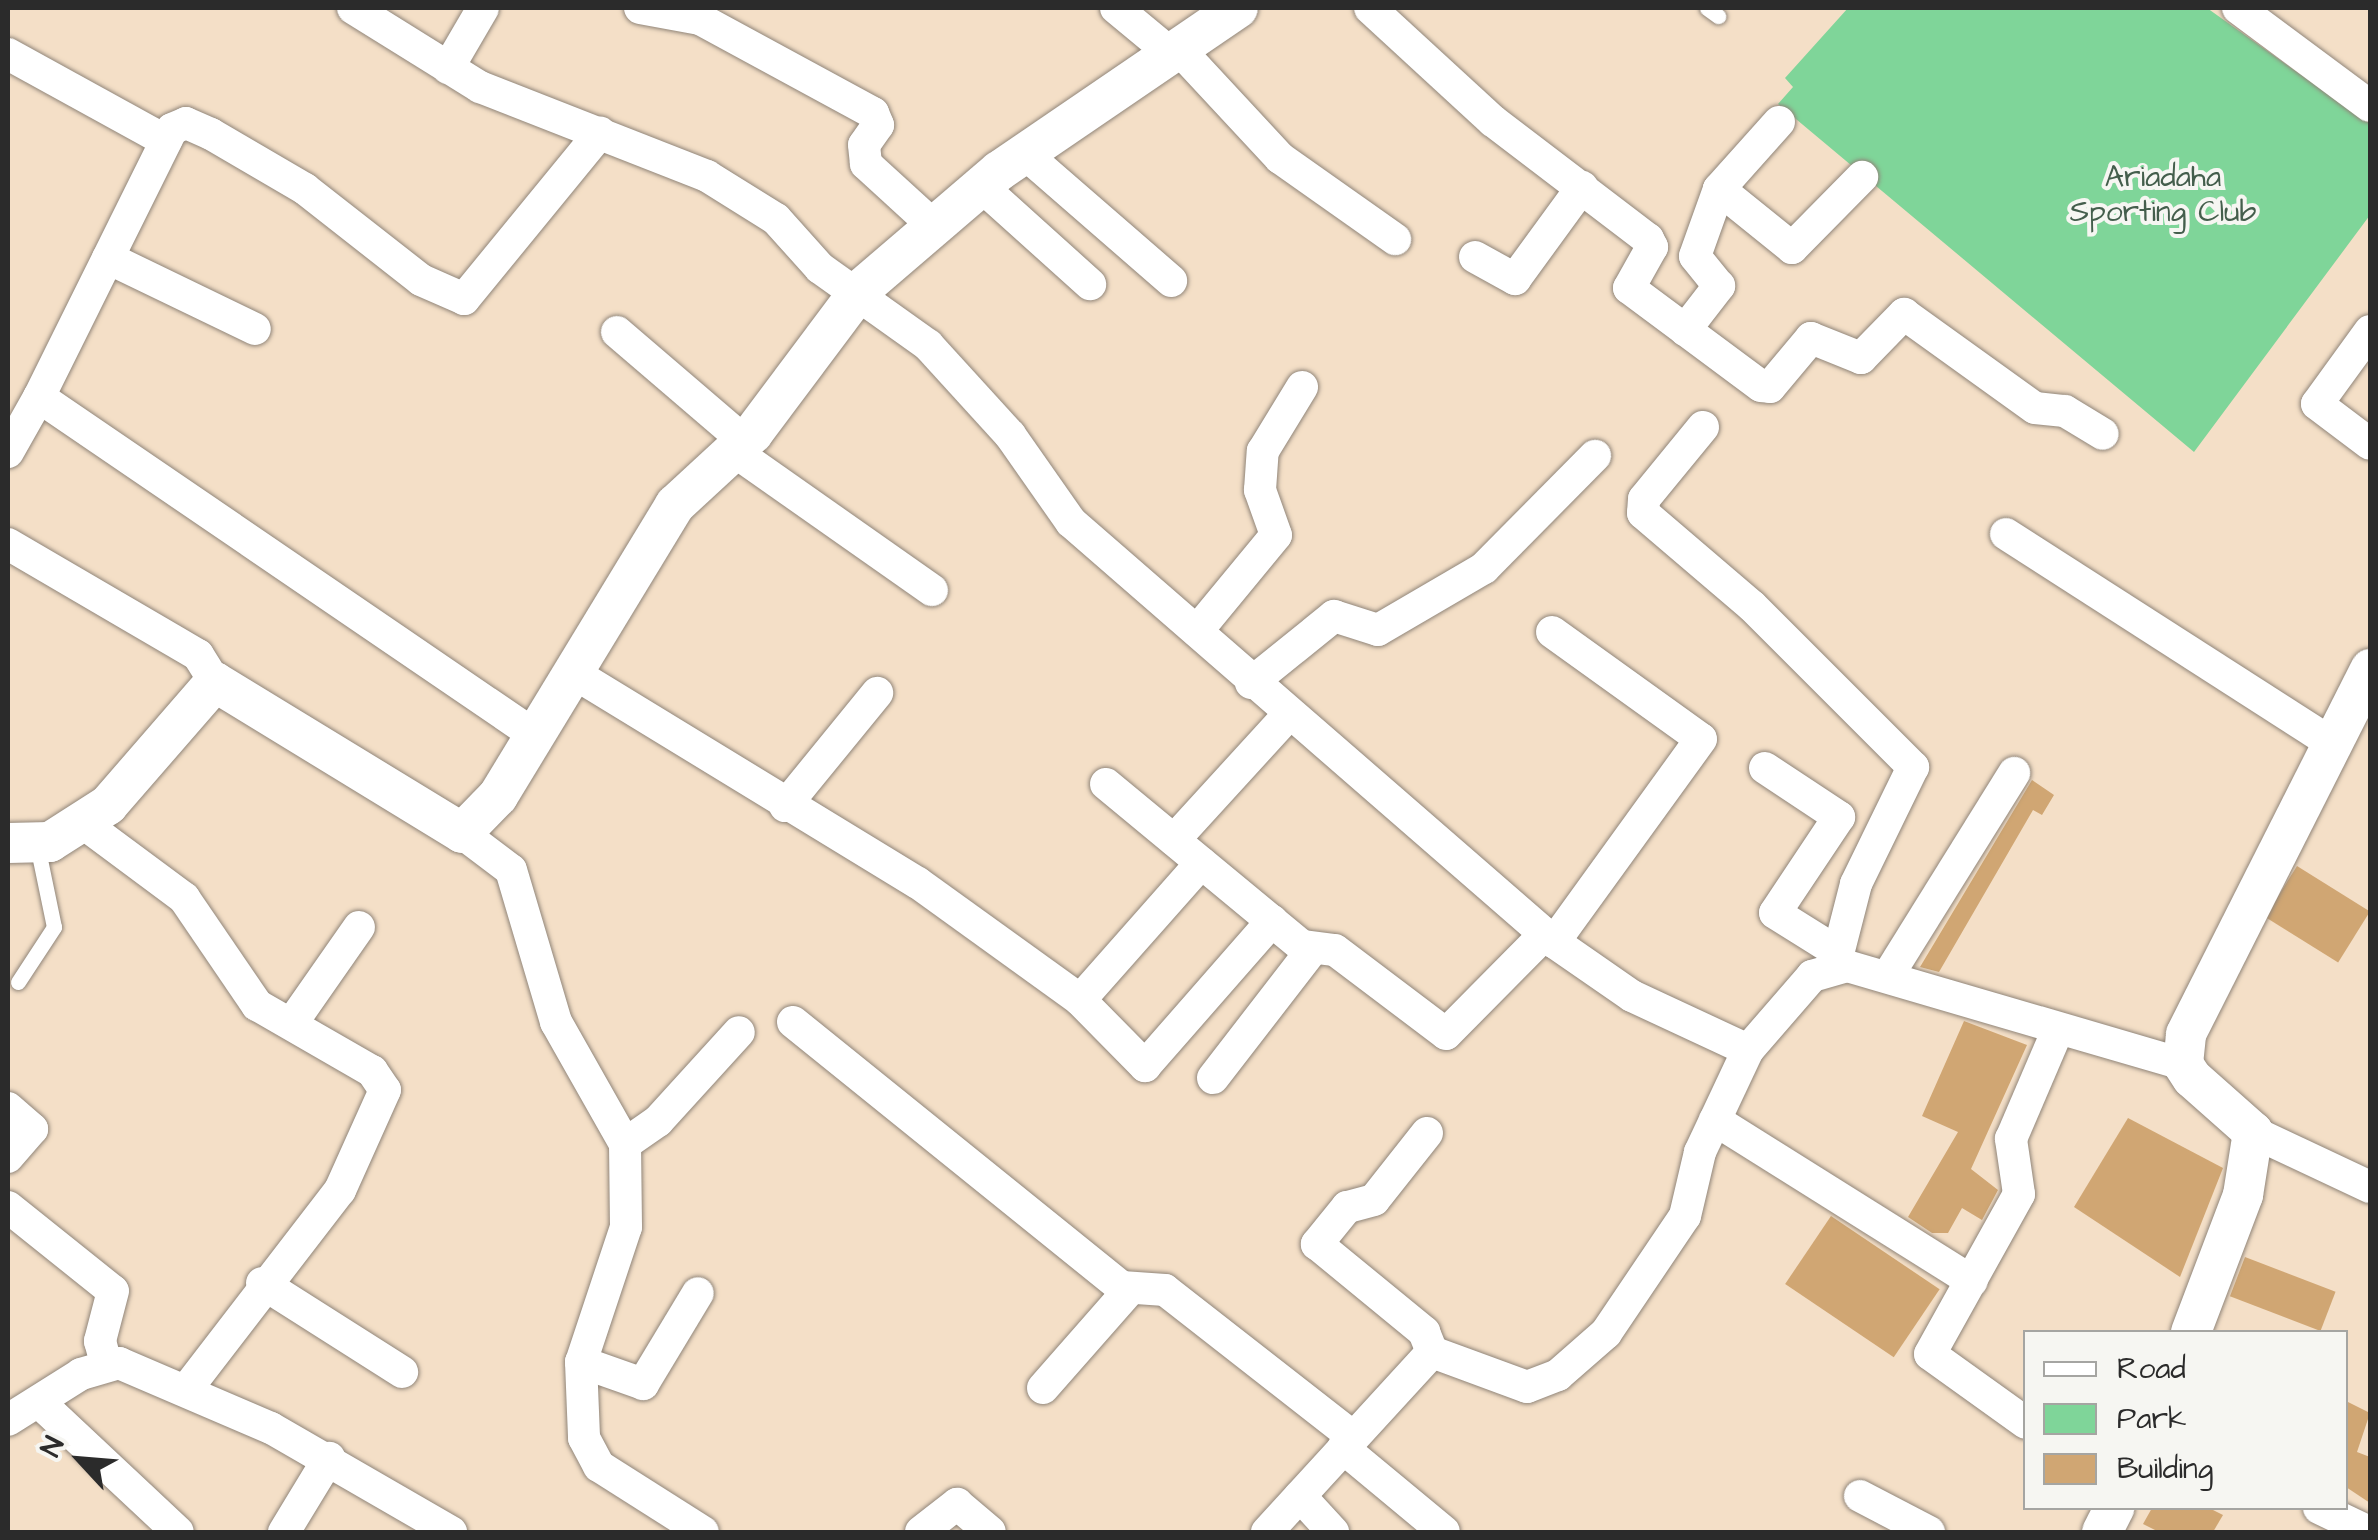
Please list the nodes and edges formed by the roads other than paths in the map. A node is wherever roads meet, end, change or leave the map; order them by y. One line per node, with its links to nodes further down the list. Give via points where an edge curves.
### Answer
1 (352, 8): 11 (street)
2 (483, 8): 11 (street)
3 (640, 8): 8 (street, via 659,18)
4 (1116, 8): 9 (street)
5 (1238, 8): 9 (street)
6 (1370, 8): 19 (street)
7 (2238, 8): 12 (street)
8 (693, 12): 21 (street, via 873,113 878,125 864,145 866,164)
9 (1172, 49): 16 (street); 22 (street, via 1280,158)
10 (8, 54): 15 (street)
11 (448, 68): 14 (street)
12 (2370, 106)
13 (1779, 122): 20 (street)
14 (600, 133): 15 (street, via 464,299 422,280 304,189 211,134 186,122); 27 (street, via 707,176)
15 (166, 141): 24 (street)
16 (1024, 153): 18 (street); 25 (street)
17 (1862, 176): 20 (street, via 1792,248)
18 (981, 186): 21 (street); 26 (street)
19 (1582, 188): 23 (street, via 1515,280); 29 (street, via 1652,244 1629,288)
20 (1720, 189): 29 (street, via 1695,256 1719,286)
21 (934, 226): 27 (street)
22 (1395, 238)
23 (1475, 257)
24 (108, 258): 28 (street); 33 (street)
25 (1171, 280)
26 (1090, 284)
27 (860, 290): 37 (street); 43 (street, via 920,336 1000,422 1071,522)
28 (255, 330)
29 (1685, 330): 35 (street, via 1766,388 1811,338 1861,358 1904,314 2034,408 2066,411)
30 (2370, 331): 36 (street, via 2316,404)
31 (617, 332): 37 (street)
32 (1302, 388): 43 (street, via 1263,451 1260,490 1276,535)
33 (39, 397): 38 (street); 51 (street)
34 (1703, 427): 66 (street, via 1642,513 1752,606 1913,768 1856,884)
35 (2103, 434)
36 (2370, 444)
37 (739, 446): 42 (street); 46 (street, via 675,505)
38 (8, 452)
39 (1595, 456): 48 (street, via 1484,568 1378,630 1334,616)
40 (2006, 534): 52 (street)
41 (8, 544): 47 (street, via 198,655)
42 (932, 590)
43 (1198, 630): 48 (street)
44 (1552, 632): 64 (street, via 1701,739)
45 (2370, 669): 52 (street)
46 (572, 672): 51 (street); 56 (street)
47 (214, 682): 57 (street); 58 (street)
48 (1251, 682): 50 (street)
49 (877, 693): 56 (street)
50 (1288, 715): 59 (street); 64 (street)
51 (536, 736): 58 (street)
52 (2327, 740): 75 (street, via 2186,1034)
53 (1765, 768): 66 (street, via 1839,817 1774,913)
54 (2014, 772): 67 (street)
55 (1106, 784): 59 (street)
56 (785, 806): 69 (street, via 918,883)
57 (84, 823): 60 (street); 71 (street, via 184,898 242,991)
58 (462, 833): 81 (street, via 511,870 556,1022)
59 (1174, 840): 61 (street)
60 (22, 844): 68 (lane, via 54,928)
61 (1201, 862): 62 (street); 69 (street)
62 (1272, 921): 65 (street); 69 (street, via 1150,1064 1122,1050)
63 (359, 927): 71 (street)
64 (1549, 938): 65 (street, via 1446,1034 1335,950); 74 (street, via 1632,996)
65 (1312, 950): 76 (street)
66 (1837, 959): 67 (street); 74 (street, via 1796,991)
67 (1889, 974): 73 (street)
68 (18, 982)
69 (1080, 1000)
70 (793, 1022): 87 (street)
71 (292, 1024): 86 (street, via 372,1071 385,1096 340,1190)
72 (740, 1032): 81 (street)
73 (2056, 1034): 75 (street); 85 (street, via 2010,1139 2020,1194)
74 (1748, 1050): 78 (street)
75 (2183, 1064): 79 (street)
76 (1213, 1078)
77 (8, 1108): 82 (street, via 32,1129)
78 (1715, 1120): 85 (street); 90 (street, via 1685,1216 1606,1333 1558,1375 1527,1387)
79 (2253, 1132): 83 (street); 89 (street, via 2243,1195)
80 (1427, 1133): 90 (street, via 1374,1200 1348,1207 1317,1244 1424,1332)
81 (625, 1144): 91 (street, via 626,1227)
82 (8, 1157)
83 (2370, 1187)
84 (8, 1207): 92 (street, via 114,1292 100,1341)
85 (1972, 1281): 98 (street, via 1931,1358)
86 (262, 1283): 93 (street); 95 (street)
87 (1129, 1290): 94 (street); 99 (street, via 1165,1290)
88 (698, 1293): 91 (street, via 643,1384)
89 (2192, 1330)
90 (1432, 1352): 99 (street)
91 (581, 1362): 104 (street, via 590,1456)
92 (106, 1363): 95 (street); 96 (street)
93 (402, 1372)
94 (1043, 1388)
95 (186, 1390): 100 (street)
96 (39, 1402): 97 (street); 105 (street)
97 (8, 1420)
98 (2023, 1420)
99 (1348, 1443): 101 (street); 113 (street)
100 (328, 1458): 106 (street); 107 (street)
101 (1300, 1496): 111 (street); 112 (street)
102 (1860, 1496): 114 (street)
103 (2324, 1510): 115 (street)
104 (656, 1522): 108 (street)
105 (178, 1532)
106 (284, 1532)
107 (451, 1532)
108 (703, 1532)
109 (920, 1532): 110 (street, via 956,1504)
110 (990, 1532)
111 (1267, 1532)
112 (1333, 1532)
113 (1444, 1532)
114 (1929, 1532)
115 (2369, 1532)

